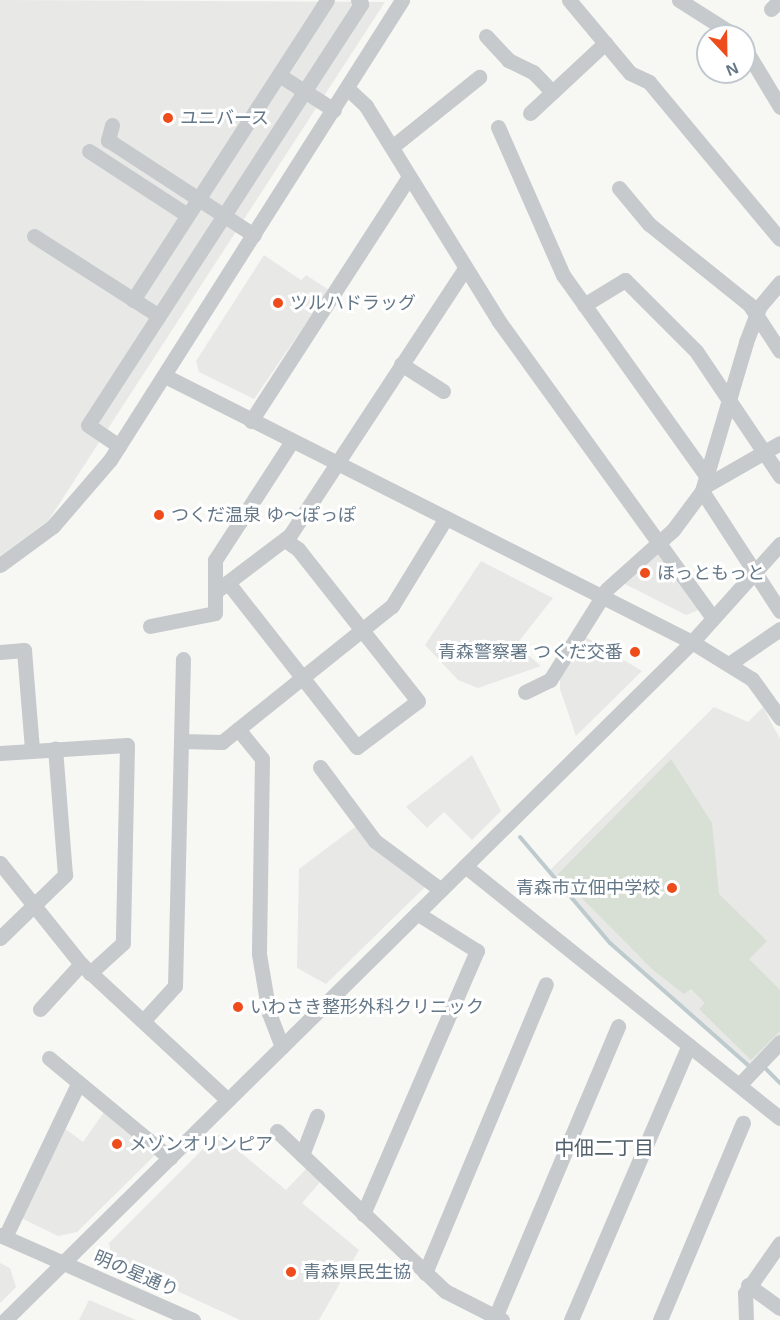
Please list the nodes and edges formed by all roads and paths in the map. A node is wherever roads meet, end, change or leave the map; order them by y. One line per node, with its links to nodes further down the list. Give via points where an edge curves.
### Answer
1 (327, 0): 10 (street)
2 (358, 0): 13 (street, via 361,4)
3 (402, 0): 12 (street)
4 (569, 0): 8 (street)
5 (679, 0): 6 (street)
6 (717, 24)
7 (486, 36): 14 (street, via 508,60 532,72)
8 (605, 43): 14 (street); 29 (street, via 630,73 649,82)
9 (756, 67): 15 (street)
10 (279, 75): 13 (street); 24 (street)
11 (479, 77): 20 (street)
12 (348, 89): 16 (street); 20 (street, via 366,106)
13 (305, 91): 16 (street); 26 (street)
14 (552, 92): 17 (street)
15 (780, 107)
16 (334, 110): 27 (street)
17 (530, 113)
18 (112, 125): 24 (street, via 108,140)
19 (498, 127): 33 (street, via 559,267)
20 (392, 147): 22 (street)
21 (88, 151): 25 (street)
22 (409, 177): 30 (street); 41 (street)
23 (619, 188): 34 (street, via 649,224)
24 (198, 198): 25 (street); 26 (street)
25 (187, 215): 32 (street)
26 (224, 215): 27 (street); 35 (street)
27 (254, 235): 38 (street)
28 (34, 236): 32 (street)
29 (780, 239)
30 (465, 269): 37 (street); 51 (street)
31 (780, 282): 34 (street)
32 (133, 300): 35 (street)
33 (584, 305): 40 (street, via 625,280 691,345); 48 (street)
34 (757, 315): 36 (street); 40 (street)
35 (159, 316): 44 (street, via 88,425)
36 (780, 351)
37 (401, 364): 39 (street); 46 (street)
38 (165, 375): 41 (street); 44 (street)
39 (443, 391)
40 (728, 399): 45 (street); 48 (street)
41 (251, 421): 42 (street)
42 (292, 441): 46 (street); 56 (street, via 215,560)
43 (780, 443): 45 (street)
44 (119, 446): 53 (street, via 58,520)
45 (765, 453): 47 (street); 48 (street)
46 (336, 463): 49 (street); 50 (street)
47 (780, 476)
48 (704, 484): 51 (street); 54 (street)
49 (446, 518): 57 (street); 62 (street, via 396,602)
50 (285, 540): 55 (street); 62 (street)
51 (659, 542): 57 (street); 59 (street)
52 (780, 544): 54 (street)
53 (0, 565)
54 (755, 572): 58 (street); 59 (street)
55 (229, 585): 56 (street); 67 (street)
56 (215, 592): 60 (street, via 214,614)
57 (601, 596): 63 (street); 68 (street, via 550,680)
58 (780, 611)
59 (713, 618): 63 (street)
60 (150, 626)
61 (780, 629): 66 (street)
62 (362, 630): 67 (street); 67 (street, via 418,701 357,747)
63 (692, 642): 66 (street); 77 (street)
64 (0, 652): 73 (street, via 24,650)
65 (183, 659): 71 (street)
66 (729, 664): 69 (street, via 758,684)
67 (302, 678): 70 (street)
68 (525, 692)
69 (780, 718)
70 (238, 729): 71 (street, via 219,742); 89 (street, via 262,759 259,954 269,1013)
71 (181, 741): 85 (street, via 176,986)
72 (55, 748): 73 (street); 79 (street, via 65,875); 82 (street, via 127,745 123,943)
73 (32, 750): 74 (street)
74 (0, 753)
75 (320, 767): 78 (street, via 375,841)
76 (0, 863): 79 (street)
77 (465, 867): 78 (street); 88 (street)
78 (441, 890): 80 (street)
79 (31, 907): 81 (street); 82 (street)
80 (417, 913): 89 (street); 100 (street, via 477,951)
81 (0, 938)
82 (86, 969): 84 (street); 85 (street)
83 (546, 984): 104 (street)
84 (40, 1009)
85 (143, 1021): 93 (street)
86 (618, 1026): 107 (street)
87 (780, 1042): 92 (street)
88 (689, 1045): 92 (street); 110 (street)
89 (282, 1047): 93 (street)
90 (49, 1058): 91 (street)
91 (78, 1084): 99 (street); 101 (street)
92 (740, 1084): 95 (street)
93 (228, 1100): 99 (street)
94 (317, 1116): 98 (street)
95 (780, 1118)
96 (743, 1123): 111 (street)
97 (277, 1131): 98 (street)
98 (302, 1155): 100 (street)
99 (170, 1158): 103 (street)
100 (363, 1214): 104 (street)
101 (2, 1236): 103 (street, 明の星通り)
102 (780, 1243): 105 (street)
103 (63, 1263): 108 (street); 109 (street, 明の星通り)
104 (425, 1273): 107 (street, via 459,1302)
105 (748, 1286): 106 (street); 112 (street, via 742,1302)
106 (778, 1302)
107 (497, 1319)
108 (5, 1320)
109 (193, 1320)
110 (571, 1320)
111 (660, 1320)
112 (746, 1320)

